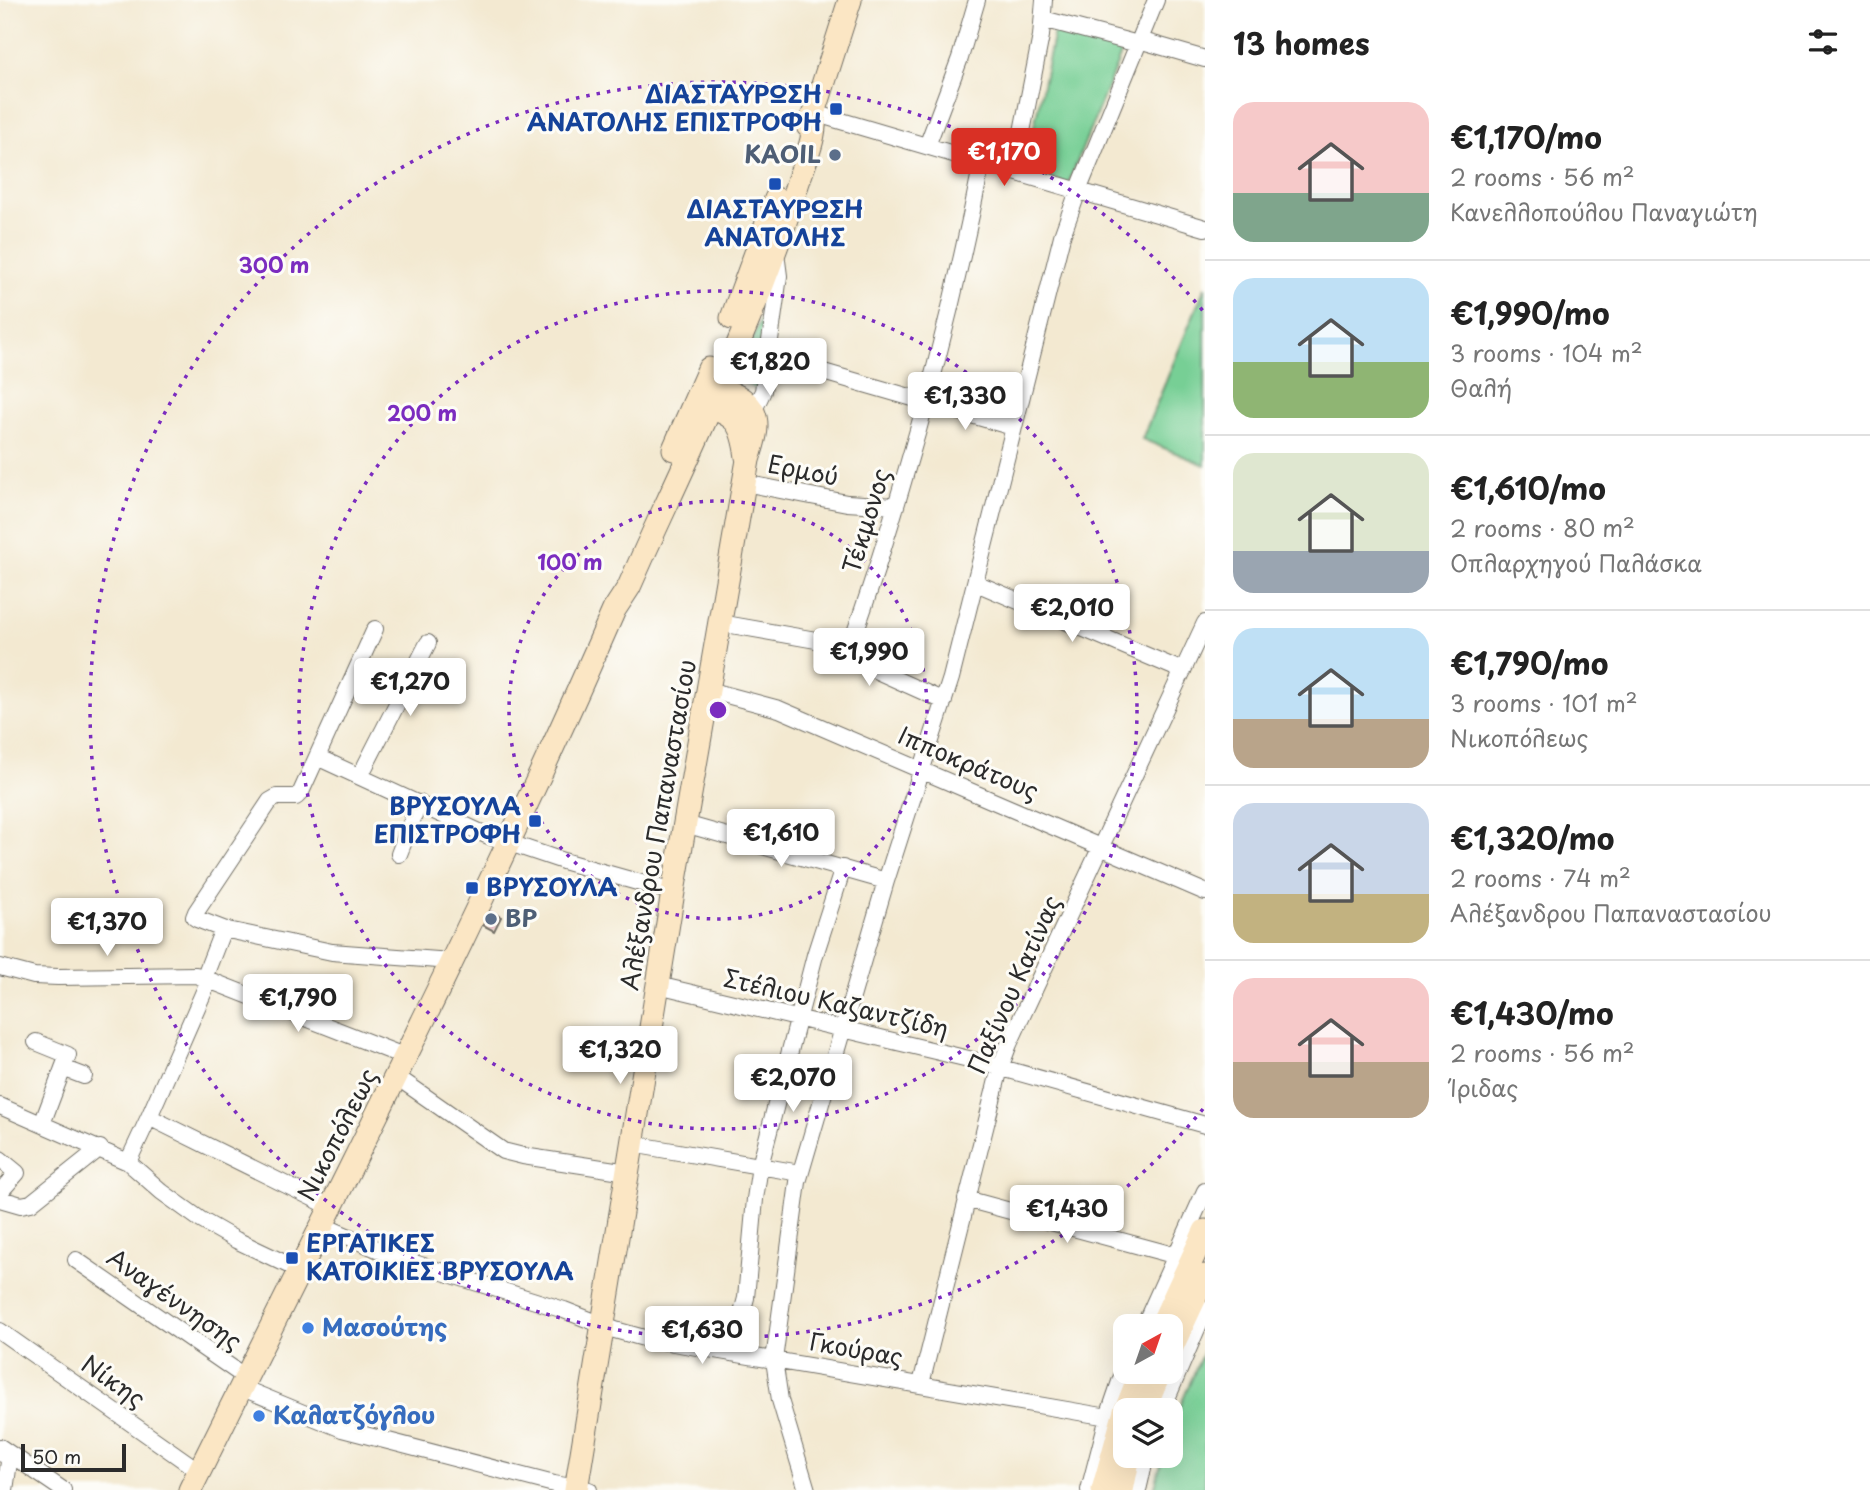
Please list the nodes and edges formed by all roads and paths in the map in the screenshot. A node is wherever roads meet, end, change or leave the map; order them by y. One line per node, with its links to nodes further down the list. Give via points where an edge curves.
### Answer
1 (850, 0): 8 (main road, Νικοπόλεως)
2 (977, 0): 9 (street)
3 (1044, 0): 5 (street)
4 (1156, 0): 6 (street)
5 (1043, 19): 6 (street); 11 (street)
6 (1138, 42): 7 (street); 12 (street)
7 (1205, 59)
8 (814, 113): 9 (street); 14 (main road, Νικοπόλεως, via 808,151); 16 (main road, Νικοπόλεως, via 780,190)
9 (927, 146): 10 (street)
10 (982, 162): 11 (street); 17 (street, Τέκμονος)
11 (1014, 172): 12 (street)
12 (1078, 191): 13 (street); 19 (street)
13 (1205, 228)
14 (776, 249): 15 (street, via 779,276); 16 (main road, Νικοπόλεως, via 761,291)
15 (768, 356): 17 (street); 18 (street, via 763,391)
16 (706, 395): 18 (main road, via 736,394); 20 (main road, Νικοπόλεως); 21 (main road, via 739,424); 25 (main road, Νικοπόλεως, via 626,563)
17 (927, 402): 19 (street); 23 (street, Τέκμονος)
18 (753, 412): 21 (main road, Αλέξανδρου Παπαναστασίου, via 756,428)
19 (1013, 427): 24 (street)
20 (699, 430): 21 (main road, via 727,427 738,434); 25 (main road, Νικοπόλεως, via 629,587)
21 (747, 453): 22 (main road, Αλέξανδρου Παπαναστασίου)
22 (744, 483): 23 (street, Ερμού, via 848,503); 26 (main road, Αλέξανδρου Παπαναστασίου)
23 (896, 506): 30 (street, Τέκμονος)
24 (976, 583): 31 (street); 33 (street)
25 (614, 610): 39 (main road, Νικοπόλεως)
26 (720, 623): 30 (street); 32 (main road, Αλέξανδρου Παπαναστασίου)
27 (1205, 623): 31 (street, Παξίνου Κατίνας)
28 (375, 629): 34 (street)
29 (428, 643): 36 (street)
30 (850, 646): 33 (street, via 846,657)
31 (1183, 671): 40 (street, Παξίνου Κατίνας)
32 (708, 690): 35 (street, Ιπποκράτους, via 779,709); 38 (main road, Αλέξανδρου Παπαναστασίου)
33 (944, 701): 35 (street)
34 (317, 757): 36 (street); 46 (street, via 301,793 270,801 196,912 197,919)
35 (922, 769): 40 (street, Ιπποκράτους); 43 (street)
36 (360, 776): 37 (street)
37 (419, 803): 39 (street); 41 (street)
38 (685, 824): 42 (street); 44 (main road, Αλέξανδρου Παπαναστασίου)
39 (508, 843): 44 (street); 47 (main road, Νικοπόλεως)
40 (1101, 848): 45 (street, Ιπποκράτους); 56 (street, Παξίνου Κατίνας)
41 (399, 854)
42 (843, 868): 43 (street); 51 (street)
43 (886, 881): 52 (street)
44 (673, 892): 50 (main road, Αλέξανδρου Παπαναστασίου)
45 (1205, 892)
46 (223, 929): 47 (street, via 332,952); 49 (street)
47 (451, 961): 54 (main road, Νικοπόλεως)
48 (0, 967): 49 (street, via 34,976 181,974)
49 (206, 979): 54 (street); 59 (street)
50 (658, 985): 51 (street, Στέλιου Καζαντζίδη); 62 (main road, Αλέξανδρου Παπαναστασίου)
51 (799, 1019): 52 (street, Στέλιου Καζαντζίδη); 66 (street)
52 (842, 1028): 56 (street, Στέλιου Καζαντζίδη); 68 (street)
53 (36, 1042): 55 (street, via 68,1055)
54 (401, 1067): 67 (street, via 503,1151); 73 (main road, Νικοπόλεως)
55 (63, 1068): 57 (street); 60 (street)
56 (1000, 1068): 61 (street, Στέλιου Καζαντζίδη); 72 (street, Παξίνου Κατίνας)
57 (83, 1076)
58 (0, 1106): 60 (street)
59 (149, 1117): 65 (street); 73 (street, Γκούρας)
60 (42, 1124): 63 (street)
61 (1205, 1125)
62 (632, 1144): 66 (street); 67 (main road, Αλέξανδρου Παπαναστασίου)
63 (100, 1149): 65 (street); 71 (street, via 31,1203)
64 (0, 1159): 70 (street, via 17,1173)
65 (128, 1162): 77 (street, via 208,1224)
66 (760, 1166): 68 (street); 85 (street, via 746,1298)
67 (628, 1172): 83 (main road, Αλέξανδρου Παπαναστασίου)
68 (800, 1173): 86 (street)
69 (1205, 1191): 75 (street)
70 (0, 1192)
71 (0, 1199)
72 (966, 1199): 75 (street); 88 (street, Παξίνου Κατίνας)
73 (326, 1216): 77 (main road, Νικοπόλεως); 83 (street, Γκούρας, via 395,1257)
74 (1205, 1231): 81 (main road)
75 (1177, 1256): 80 (street)
76 (76, 1260): 87 (street, Αναγέννησης)
77 (299, 1270): 87 (main road, Νικοπόλεως)
78 (1205, 1276): 82 (main road)
79 (1205, 1310): 89 (street)
80 (1150, 1314)
81 (1167, 1314)
82 (1183, 1323)
83 (603, 1326): 85 (street, Γκούρας); 97 (main road, Αλέξανδρου Παπαναστασίου)
84 (1, 1333): 96 (street, Νίκης)
85 (732, 1353): 86 (street, Γκούρας)
86 (774, 1360): 88 (street, Γκούρας); 100 (street, via 780,1400)
87 (243, 1382): 96 (main road, Νικοπόλεως); 97 (street, Αναγέννησης, via 348,1431)
88 (921, 1384): 90 (street, Γκούρας)
89 (1166, 1398)
90 (1113, 1412)
91 (1113, 1428): 101 (street)
92 (1113, 1442): 102 (main road)
93 (3, 1452): 98 (street); 99 (street)
94 (1127, 1468): 103 (main road)
95 (1143, 1468): 104 (street)
96 (194, 1480)
97 (581, 1489)
98 (5, 1490)
99 (62, 1490)
100 (807, 1490)
101 (1089, 1490)
102 (1103, 1490)
103 (1122, 1490)
104 (1138, 1490)

